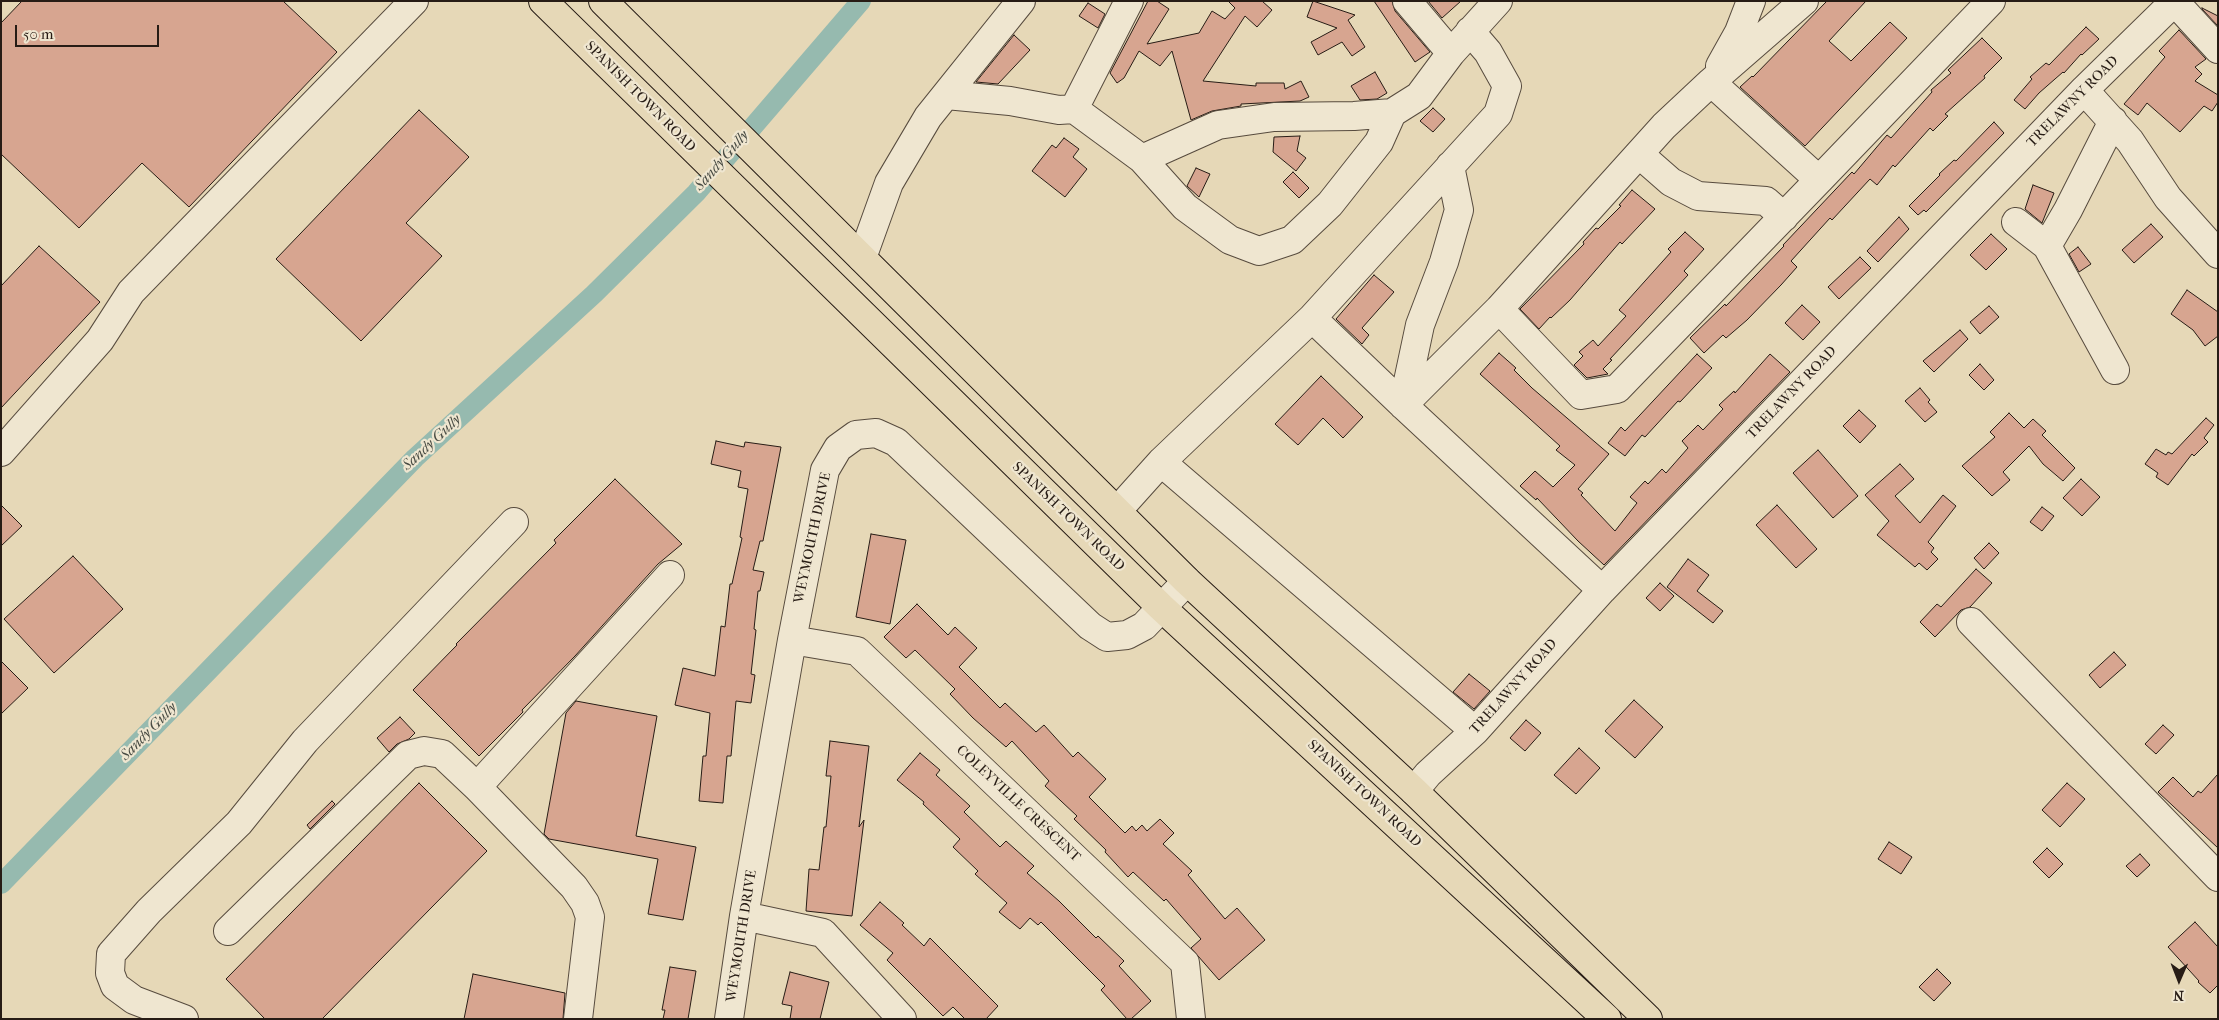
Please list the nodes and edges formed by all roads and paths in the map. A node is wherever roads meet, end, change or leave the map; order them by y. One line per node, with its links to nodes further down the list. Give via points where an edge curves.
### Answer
1 (414, 1): 34 (street, via 132,292 100,340)
2 (543, 1): 41 (highway, SPANISH TOWN ROAD)
3 (1021, 1): 17 (street)
4 (1128, 1): 18 (street)
5 (1407, 1): 14 (street)
6 (1498, 1): 12 (street)
7 (1751, 1): 15 (street, via 1739,32)
8 (1804, 1): 15 (street)
9 (2166, 4): 13 (street); 16 (street, TRELAWNY ROAD)
10 (1976, 6): 24 (street)
11 (612, 10): 29 (highway)
12 (1470, 31): 14 (street); 23 (street, via 1488,52 1507,86 1498,114)
13 (2218, 49)
14 (1451, 53): 19 (street, via 1419,96)
15 (1711, 82): 21 (street); 24 (street)
16 (2084, 90): 20 (street); 40 (street, TRELAWNY ROAD)
17 (946, 95): 18 (street, via 1010,101 1058,110); 29 (street, via 928,118 889,183)
18 (1074, 109): 22 (street)
19 (1392, 113): 22 (street, via 1274,117 1218,125); 22 (street, via 1379,142 1330,204 1292,240 1259,251 1230,240 1185,207)
20 (2113, 121): 27 (street); 28 (street, via 2168,198)
21 (1639, 154): 25 (street, via 1670,182 1698,196 1766,201); 30 (street)
22 (1142, 158)
23 (1450, 166): 31 (street); 33 (street, via 1459,210 1420,325)
24 (1819, 180): 25 (street)
25 (1784, 216): 30 (street, via 1617,390 1581,395)
26 (2016, 222): 27 (street)
27 (2047, 246): 32 (street)
28 (2218, 254)
29 (862, 258): 36 (highway)
30 (1500, 309): 33 (street)
31 (1312, 318): 33 (street); 35 (street)
32 (2115, 370)
33 (1403, 405): 40 (street)
34 (1, 452)
35 (1161, 462): 36 (street); 44 (street)
36 (1117, 511): 39 (highway)
37 (514, 522): 51 (street, via 305,741 239,823 149,910 111,954 110,973 115,986 134,1000)
38 (670, 575): 45 (street)
39 (1187, 581): 41 (street, WEYMOUTH DRIVE); 46 (highway)
40 (1602, 590): 44 (street, TRELAWNY ROAD)
41 (1160, 607): 43 (street, WEYMOUTH DRIVE, via 1144,626 1127,636 1107,637 1090,626 896,442 876,433 856,436 838,448 826,470); 50 (highway, SPANISH TOWN ROAD)
42 (1971, 622): 47 (street)
43 (792, 640): 48 (street, WEYMOUTH DRIVE); 55 (street, COLEYVILLE CRESCENT, via 857,652 1114,895 1185,963)
44 (1475, 731): 46 (street, TRELAWNY ROAD)
45 (477, 787): 49 (street, via 442,754 424,751 408,756); 52 (street, via 574,887 585,903 590,917)
46 (1414, 790): 56 (highway)
47 (2218, 877)
48 (744, 916): 53 (street, WEYMOUTH DRIVE); 54 (street, via 823,934)
49 (228, 931)
50 (1600, 1014)
51 (184, 1019)
52 (578, 1019)
53 (729, 1019)
54 (902, 1019)
55 (1191, 1019)
56 (1648, 1019)

